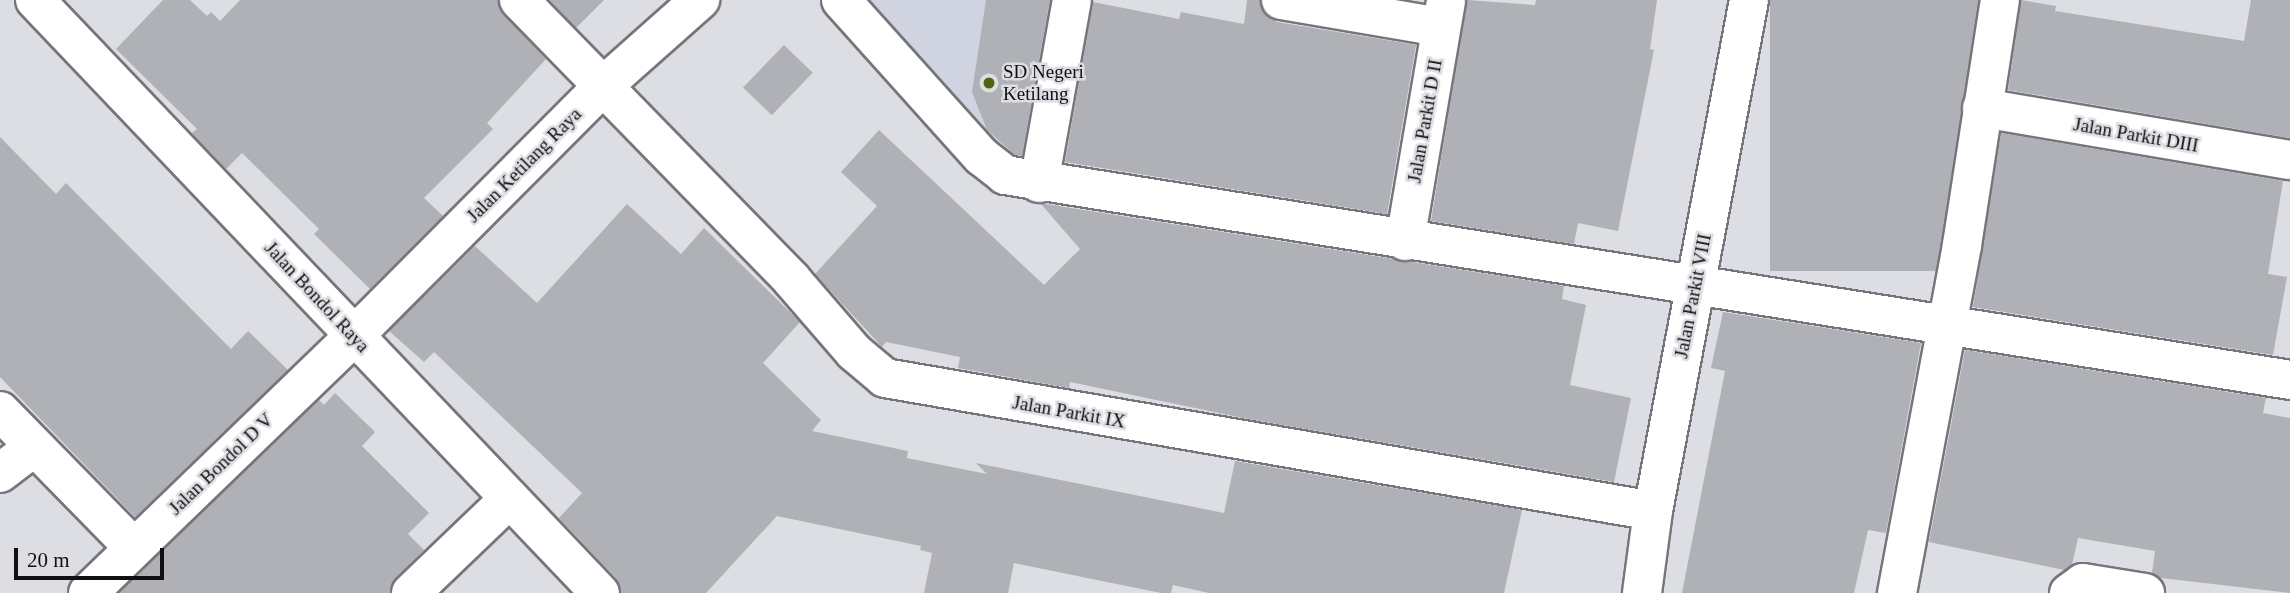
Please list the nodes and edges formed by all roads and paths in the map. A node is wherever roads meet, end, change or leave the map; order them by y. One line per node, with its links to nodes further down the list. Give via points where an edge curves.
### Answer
1 (36, 0): 17 (street, Jalan Bondol Raya)
2 (519, 0): 10 (street, Jalan Parkit IX)
3 (700, 0): 10 (street, Jalan Ketilang Raya)
4 (841, 0): 13 (street, via 981,156 1005,175)
5 (1072, 0): 13 (street)
6 (1281, 0): 9 (street)
7 (1749, 0): 15 (street, Jalan Parkit VIII)
8 (2000, 0): 11 (street)
9 (1444, 13): 14 (street, Jalan Parkit D II)
10 (603, 86): 17 (street, Jalan Ketilang Raya); 23 (street, Jalan Parkit IX, via 790,279 854,352 884,378)
11 (1982, 108): 12 (street, Jalan Parkit DIII); 16 (street)
12 (2290, 160)
13 (1039, 183): 14 (street, via 1071,183)
14 (1405, 241): 15 (street)
15 (1695, 284): 16 (street); 23 (street, Jalan Parkit VIII)
16 (1948, 324): 18 (street); 29 (street)
17 (354, 336): 22 (street, Jalan Bondol Raya); 24 (street, Jalan Bondol D V)
18 (2290, 380)
19 (0, 411): 20 (street)
20 (34, 447): 21 (street); 24 (street)
21 (0, 473)
22 (508, 501): 26 (street); 27 (street, Jalan Bondol Raya)
23 (1653, 511): 28 (street, Jalan Parkit VIII)
24 (134, 547): 25 (street, Jalan Bondol D V)
25 (88, 593)
26 (411, 593)
27 (600, 593)
28 (1642, 593)
29 (1897, 593)
30 (2069, 593): 31 (street, via 2082,583)
31 (2145, 593)

